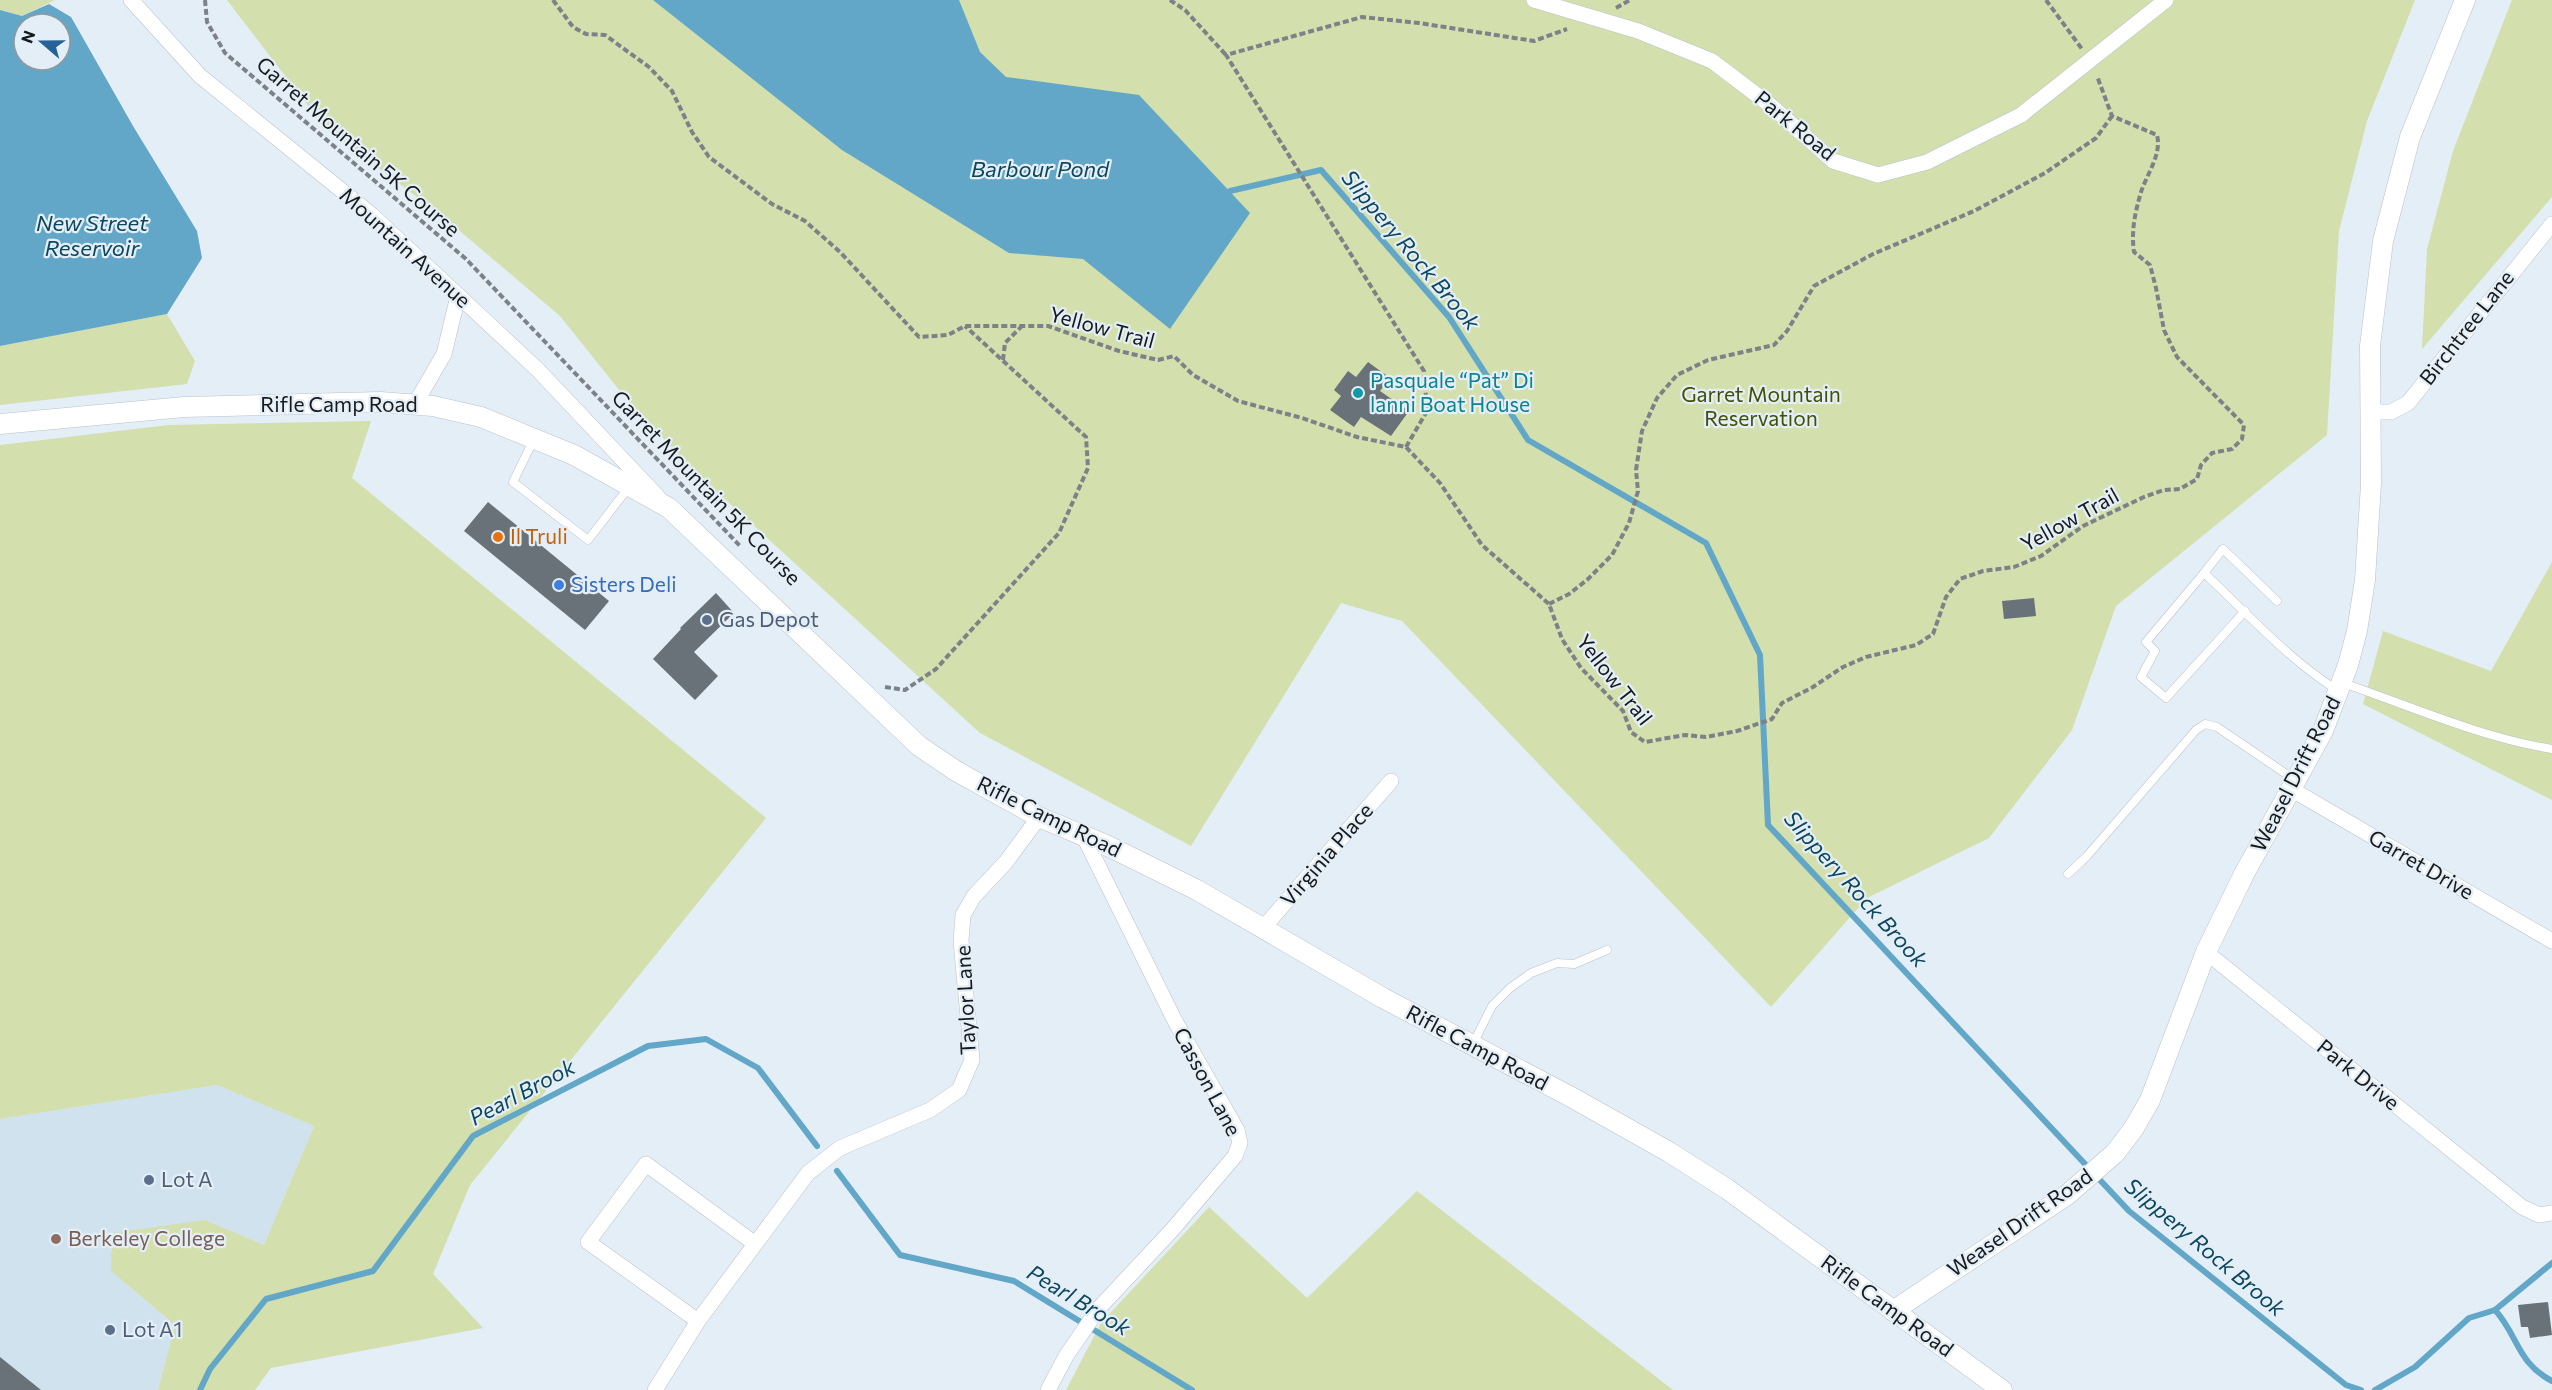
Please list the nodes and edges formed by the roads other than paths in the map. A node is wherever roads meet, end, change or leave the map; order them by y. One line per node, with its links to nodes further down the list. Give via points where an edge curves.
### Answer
1 (131, 0): 6 (street, Mountain Avenue, via 200,76 372,215)
2 (1534, 0): 3 (street, Park Road, via 1638,31 1712,61 1770,105 1833,161 1878,175 1927,162 2021,116)
3 (2166, 0)
4 (2465, 0): 8 (street, Weasel Drift Road, via 2410,137 2383,241 2370,346)
5 (2552, 224): 8 (street, Birchtree Lane, via 2408,403 2391,412)
6 (459, 297): 7 (street, via 444,354); 12 (street, Mountain Avenue, via 538,370)
7 (415, 404): 9 (street, Rifle Camp Road, via 184,407); 10 (street, Rifle Camp Road, via 481,417)
8 (2371, 412): 16 (street, Weasel Drift Road, via 2365,579 2357,631)
9 (0, 424)
10 (535, 437): 11 (street, Rifle Camp Road); 11 (lane, via 513,482 588,540)
11 (630, 486): 12 (street, Rifle Camp Road)
12 (669, 508): 20 (street, Rifle Camp Road, via 919,746)
13 (2204, 573): 14 (lane, via 2223,549); 15 (lane); 15 (lane, via 2146,642 2155,651 2141,677 2166,698)
14 (2277, 601)
15 (2245, 611): 16 (lane, via 2312,674)
16 (2340, 686): 17 (lane); 19 (street, Weasel Drift Road, via 2323,731)
17 (2552, 749)
18 (1391, 781): 23 (street, Virginia Place)
19 (2293, 785): 22 (lane, via 2217,727 2205,724); 24 (street, Garret Drive); 26 (street, Weasel Drift Road)
20 (1039, 817): 21 (street, Rifle Camp Road); 29 (street, Taylor Lane, via 963,915 972,1060 959,1090 930,1110 840,1148 808,1173)
21 (1083, 835): 23 (street, Rifle Camp Road, via 1197,890); 33 (street, Casson Lane, via 1175,1021 1237,1130 1240,1143 1235,1156 1216,1179 1088,1322)
22 (2068, 874)
23 (1263, 928): 27 (street, Rifle Camp Road)
24 (2552, 941)
25 (1607, 950): 27 (lane, via 1574,964 1557,963 1510,988 1492,1006)
26 (2206, 952): 28 (street, Park Drive, via 2522,1207 2539,1215); 30 (street, Weasel Drift Road, via 2150,1100 2115,1153 2067,1195)
27 (1472, 1046): 30 (street, Rifle Camp Road, via 1602,1114 1727,1189)
28 (2552, 1213)
29 (754, 1243): 31 (street, Taylor Lane); 31 (street, via 646,1164 588,1242)
30 (1893, 1311): 34 (street, Rifle Camp Road)
31 (698, 1321): 32 (street, Taylor Lane)
32 (662, 1387)
33 (1048, 1390)
34 (2002, 1390)

